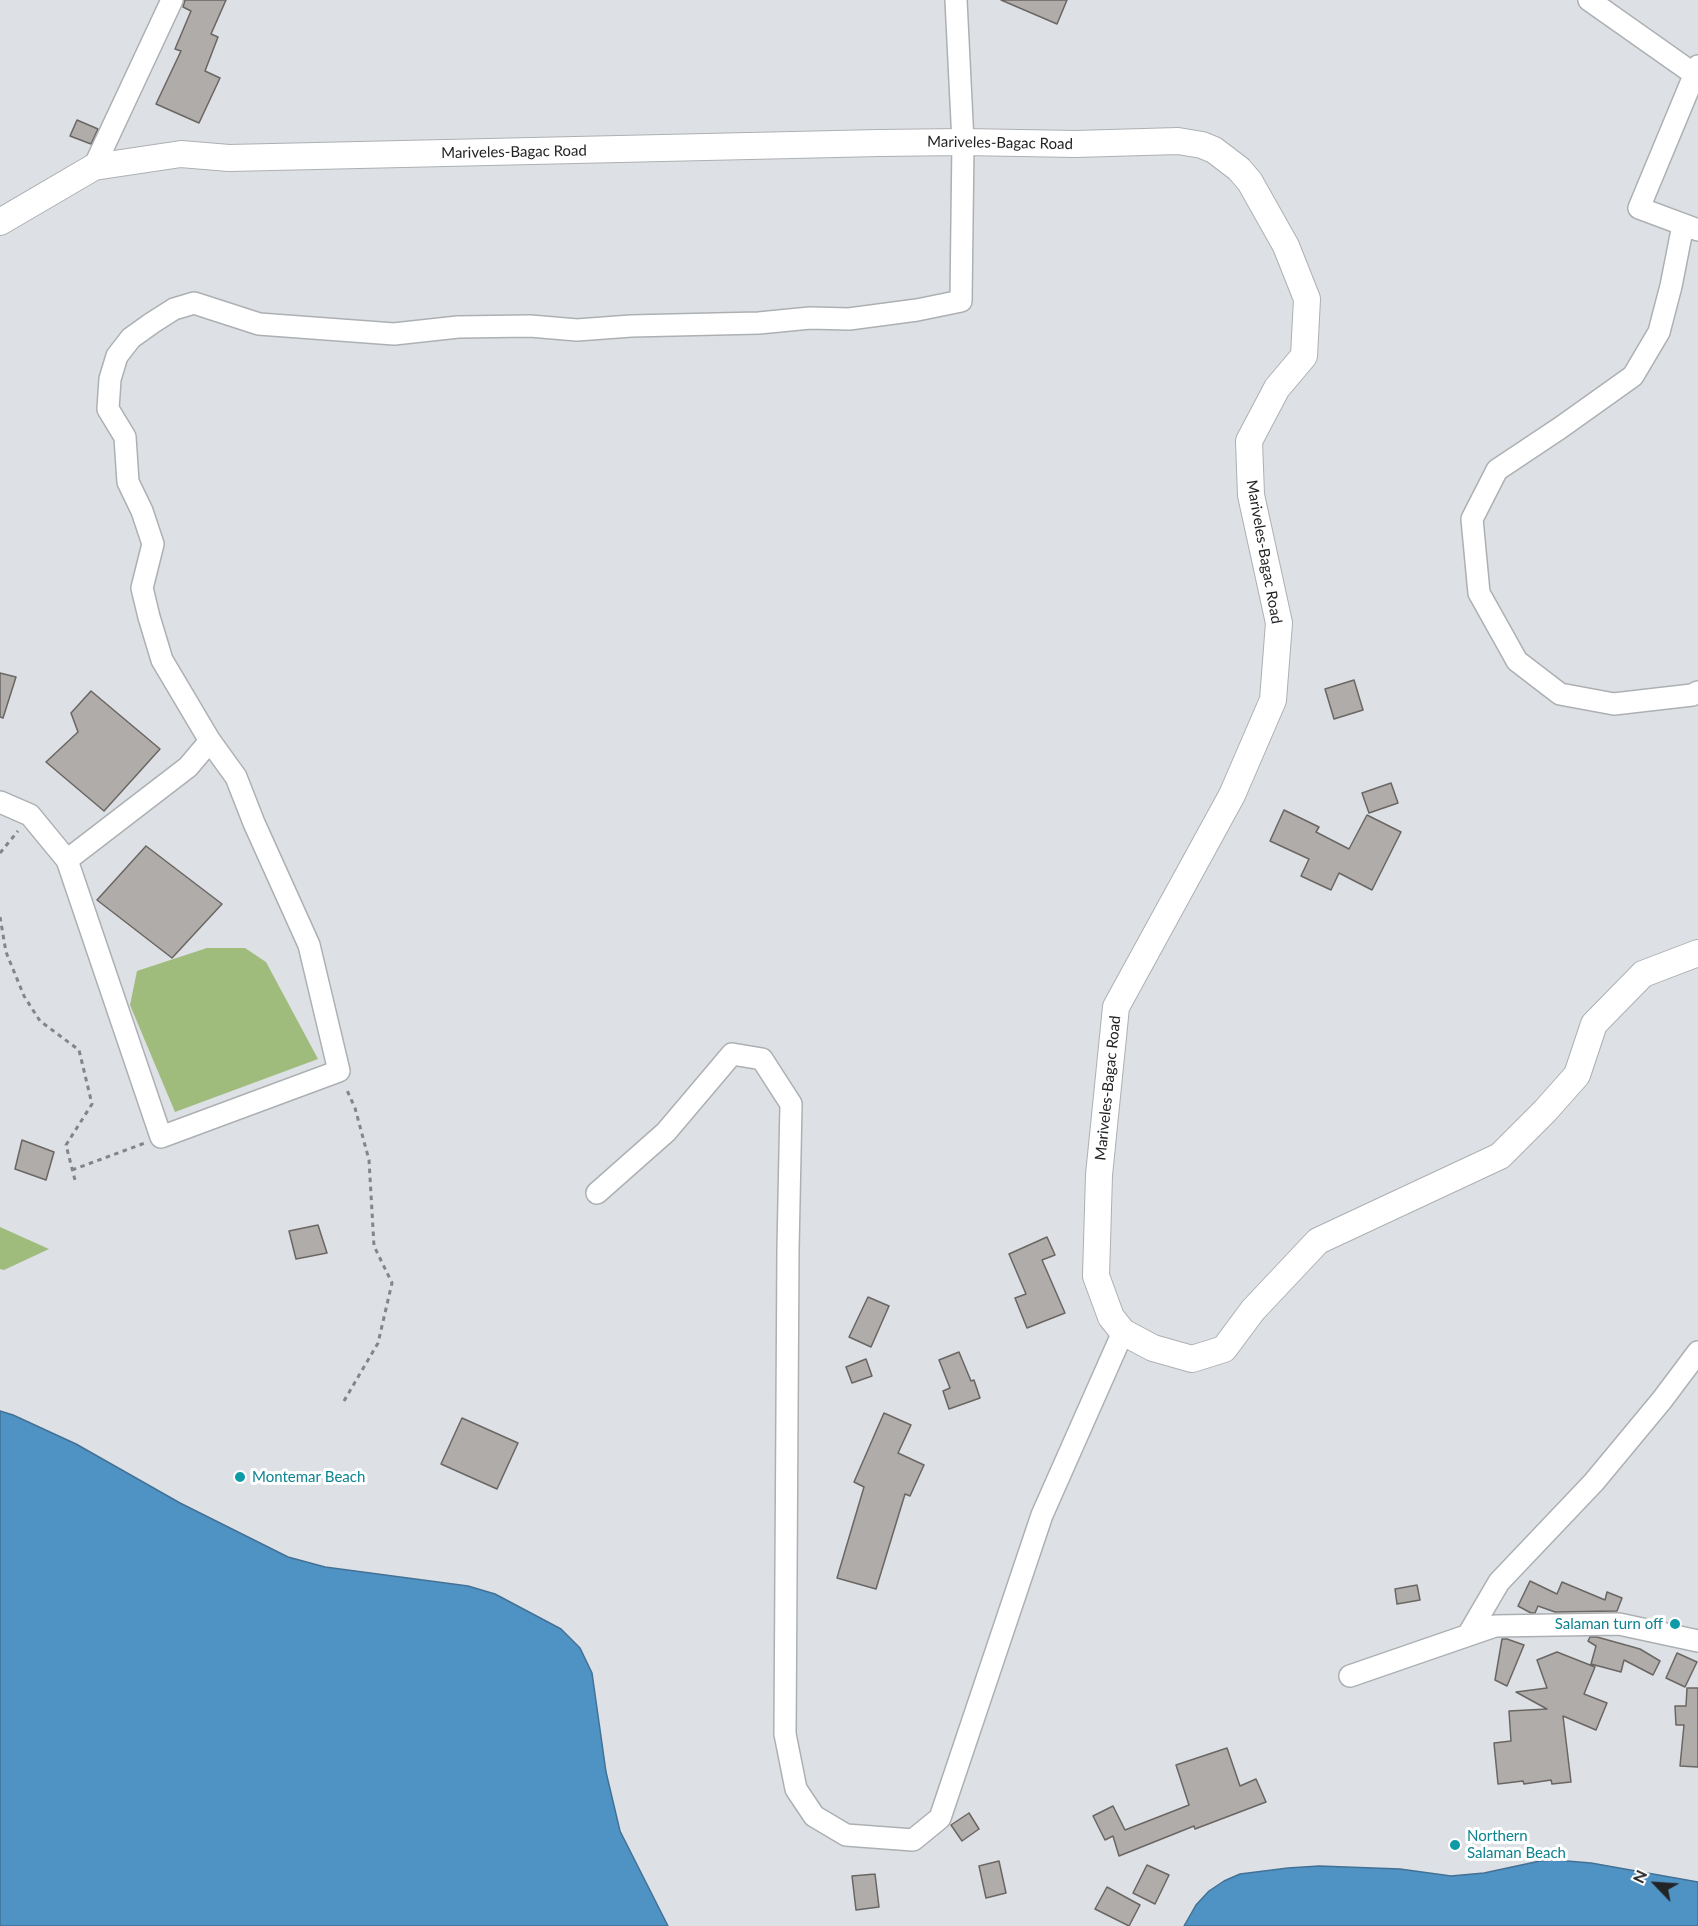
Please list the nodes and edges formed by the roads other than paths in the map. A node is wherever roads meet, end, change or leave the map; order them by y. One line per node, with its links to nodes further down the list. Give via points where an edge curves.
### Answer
1 (172, 0): 6 (street)
2 (956, 0): 5 (street)
3 (1589, 0): 4 (street)
4 (1697, 72): 8 (street, via 1639,208)
5 (963, 142): 6 (main road, Mariveles-Bagac Road, via 241,158 181,154); 10 (street, via 961,301 849,318 576,330 458,327 394,334 259,324 194,303 174,309 131,338 117,356 110,379 108,410 125,437 128,482 153,544 142,588 162,660); 15 (main road, Mariveles-Bagac Road, via 1178,141 1214,150 1250,182 1286,246 1307,299 1304,356 1277,388 1249,441 1251,495 1279,623 1273,700 1232,795 1116,1007 1099,1175 1096,1276 1111,1317)
6 (94, 167): 7 (main road, Mariveles-Bagac Road)
7 (0, 222)
8 (1690, 227): 9 (street, via 1659,332 1633,376 1497,470 1472,519 1479,593 1517,661 1560,694 1614,704)
9 (1698, 692)
10 (210, 741): 12 (street, via 189,767); 12 (street, via 236,777 309,945 339,1071 161,1137)
11 (0, 802): 12 (street, via 30,815)
12 (67, 860)
13 (1698, 953): 15 (main road, Mariveles-Bagac Road, via 1643,974 1594,1024 1577,1075 1500,1156 1318,1241 1253,1310 1224,1349 1192,1359 1153,1348)
14 (597, 1193): 15 (street, via 666,1132 732,1054 762,1059 791,1104 785,1734 796,1789 814,1816 846,1834 913,1840 940,1818 1042,1515)
15 (1123, 1332)
16 (1698, 1352): 17 (street, via 1594,1482 1499,1582)
17 (1468, 1635): 18 (street, via 1495,1626 1619,1624); 19 (street)
18 (1698, 1641)
19 (1350, 1676)

